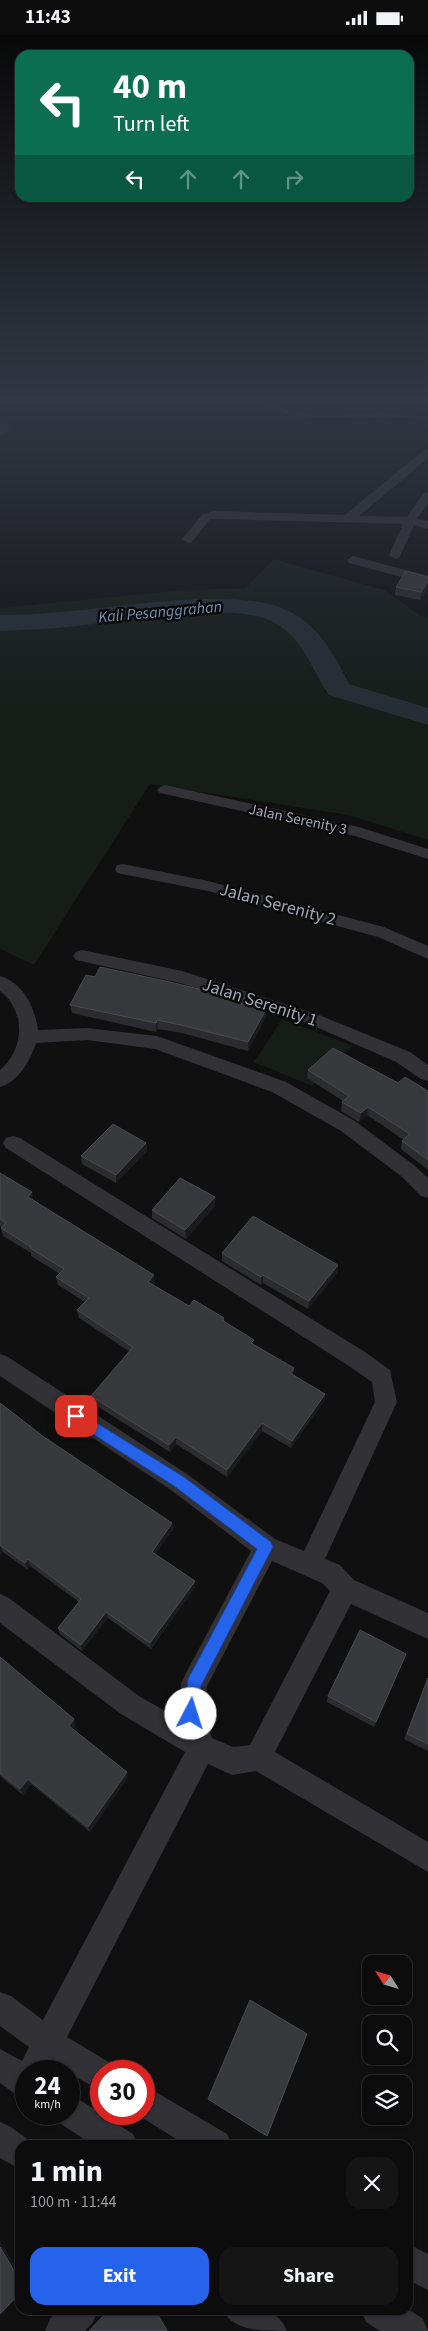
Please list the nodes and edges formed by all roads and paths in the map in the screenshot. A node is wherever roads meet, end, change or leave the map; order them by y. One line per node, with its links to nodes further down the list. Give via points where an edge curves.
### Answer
1 (364, 507): 4 (street)
2 (420, 507): 5 (street)
3 (322, 509): 4 (street)
4 (353, 516): 5 (street); 7 (street, via 210,515)
5 (410, 521): 6 (street); 8 (street)
6 (428, 525)
7 (188, 539)
8 (395, 555)
9 (352, 560): 10 (street)
10 (428, 580)
11 (166, 790): 12 (street, Jalan Serenity 3, via 359,832)
12 (428, 854)
13 (123, 869): 14 (street, Jalan Serenity 2, via 208,886 384,933)
14 (428, 953)
15 (82, 956): 18 (street, Jalan Serenity 1, via 182,977 313,1019 403,1057)
16 (0, 982): 17 (street, via 23,1002 29,1019)
17 (29, 1037): 19 (street, via 20,1058); 21 (street, via 87,1035 157,1043 279,1087 348,1126)
18 (428, 1074)
19 (0, 1080)
20 (13, 1143): 24 (street, via 382,1377 386,1402)
21 (428, 1190)
22 (0, 1364): 23 (street, via 179,1482)
23 (266, 1547): 24 (street); 28 (street, via 194,1684 191,1714)
24 (310, 1565): 25 (street, via 331,1574)
25 (345, 1589): 27 (street); 29 (street)
26 (0, 1607): 28 (street, via 130,1705)
27 (428, 1626)
28 (202, 1747): 29 (street, via 232,1761); 32 (street)
29 (258, 1757): 30 (street)
30 (428, 1858)
31 (0, 2007): 32 (street)
32 (48, 2043): 33 (street); 35 (street)
33 (38, 2060)
34 (0, 2065): 36 (street)
35 (90, 2068)
36 (15, 2075)
37 (155, 2108): 41 (street)
38 (80, 2118): 40 (street)
39 (0, 2138): 42 (street)
40 (114, 2140)
41 (208, 2140)
42 (15, 2149)
43 (413, 2264): 44 (street)
44 (428, 2273)
45 (76, 2315): 48 (street)
46 (246, 2315): 49 (street)
47 (386, 2315): 50 (street)
48 (62, 2331)
49 (270, 2331)
50 (411, 2331)

